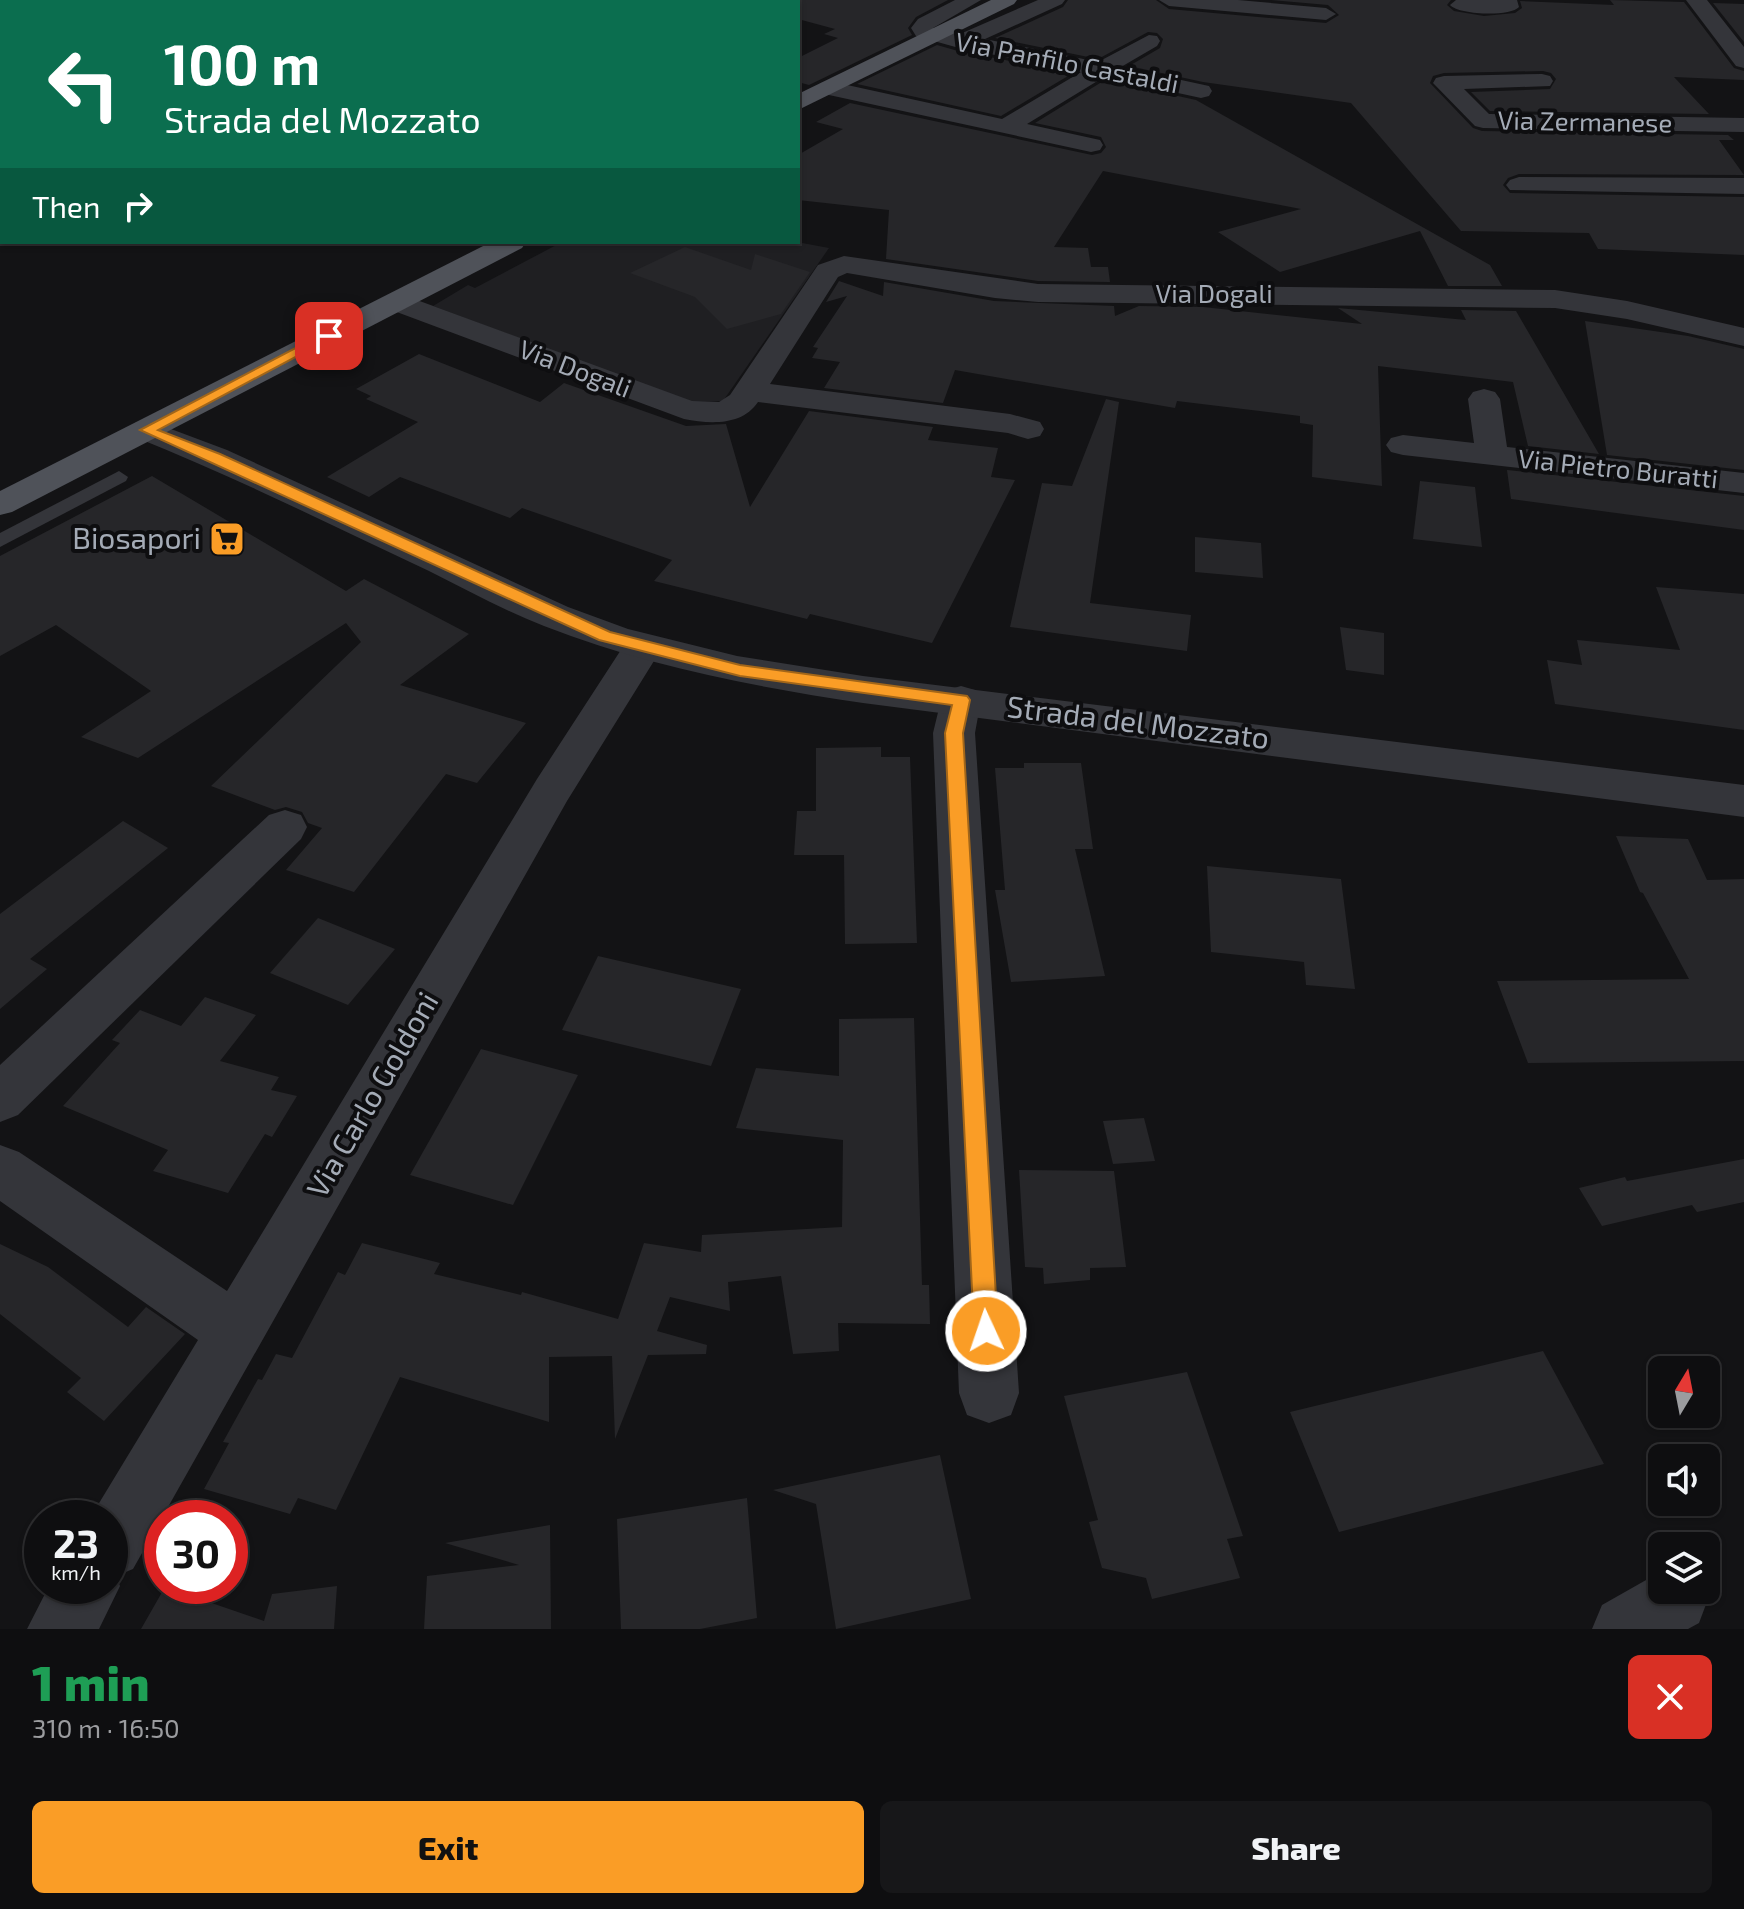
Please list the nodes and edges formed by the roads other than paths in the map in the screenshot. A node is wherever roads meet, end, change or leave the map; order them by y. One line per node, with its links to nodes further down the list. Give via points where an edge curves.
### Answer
1 (971, 0): 9 (street, via 922,28)
2 (1007, 0): 9 (main road)
3 (1055, 0): 9 (street)
4 (1169, 0): 8 (street)
5 (1507, 0): 7 (street, via 1509,7)
6 (1696, 0): 11 (street)
7 (1460, 5)
8 (1326, 14)
9 (946, 36): 12 (street, Via Panfilo Castaldi); 14 (main road)
10 (1149, 41): 12 (street)
11 (1742, 55)
12 (1100, 70): 15 (street, Via Panfilo Castaldi); 18 (street)
13 (1542, 81): 17 (street, Via Zermanese, via 1444,83 1483,121)
14 (829, 88): 16 (main road); 18 (street)
15 (1201, 91)
16 (800, 102)
17 (1744, 125)
18 (1005, 127): 19 (street)
19 (1091, 145)
20 (1519, 185): 21 (street)
21 (1744, 186)
22 (508, 244): 23 (main road)
23 (396, 302): 25 (street, Via Dogali, via 684,409 728,411); 28 (main road)
24 (1744, 337): 25 (street, Via Dogali, via 1555,299 1038,293 844,264 828,271)
25 (750, 391): 27 (street)
26 (1484, 399): 30 (street, Via Pietro Buratti)
27 (1028, 429)
28 (147, 430): 33 (main road); 35 (street, Strada del Mozzato, via 554,616)
29 (1403, 445): 30 (street, Via Pietro Buratti)
30 (1492, 455): 32 (street, Via Pietro Buratti)
31 (119, 477): 34 (lane)
32 (1744, 483)
33 (0, 505)
34 (0, 541)
35 (642, 648): 36 (street, Strada del Mozzato, via 755,673); 41 (street, Via Carlo Goldoni, via 552,790)
36 (961, 700): 37 (street, Strada del Mozzato); 42 (street, via 954,733)
37 (1744, 801)
38 (285, 827): 39 (street)
39 (0, 1099)
40 (0, 1170): 41 (street)
41 (236, 1331): 43 (street, Via Carlo Goldoni)
42 (989, 1393)
43 (128, 1515)
44 (76, 1604): 45 (street)
45 (61, 1629)

